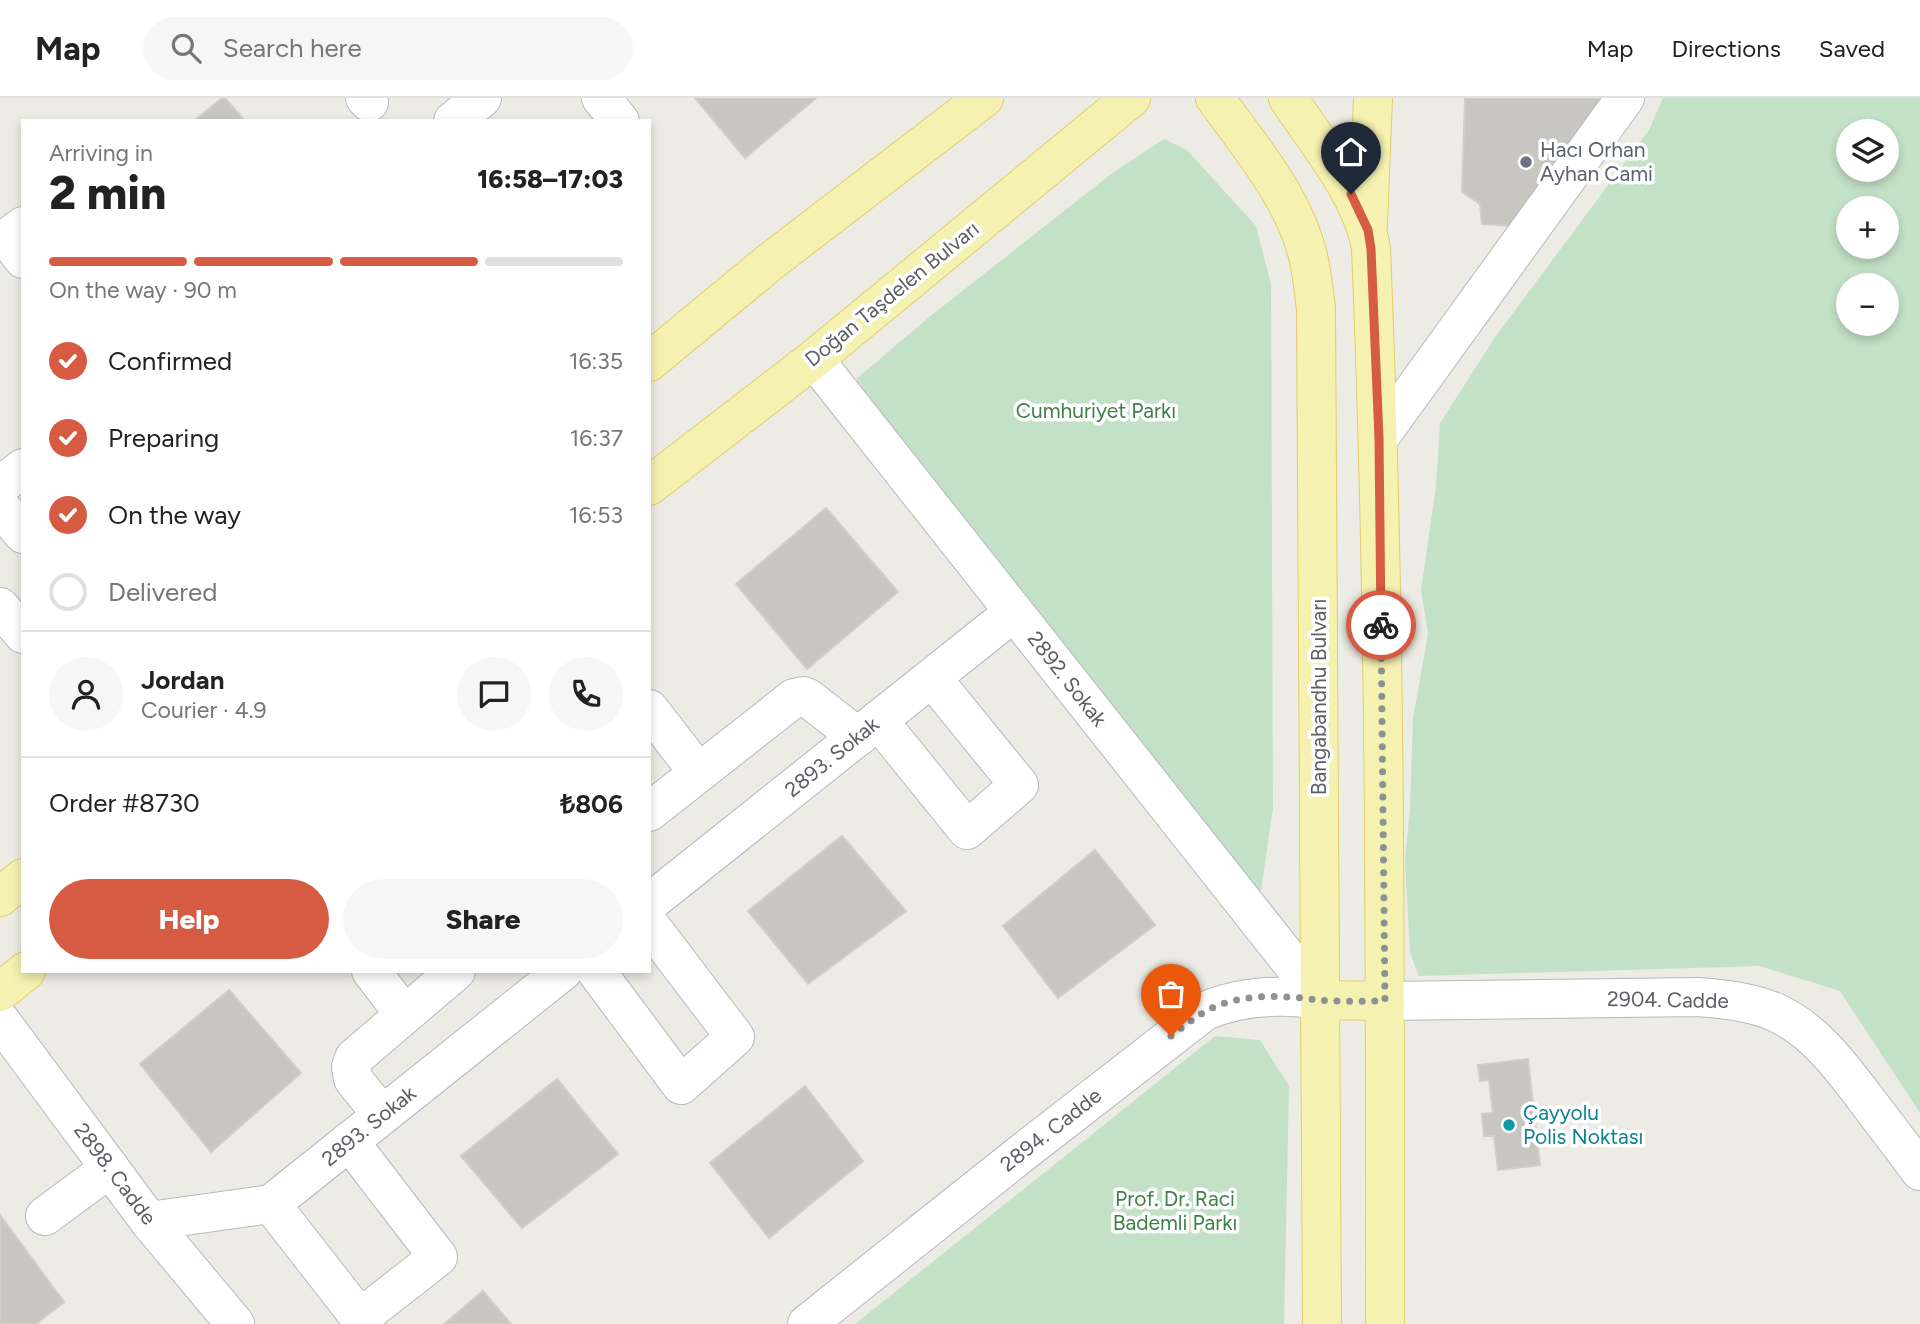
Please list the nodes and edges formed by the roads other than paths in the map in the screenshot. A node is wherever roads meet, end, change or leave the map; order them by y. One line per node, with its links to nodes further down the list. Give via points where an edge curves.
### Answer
1 (482, 98): 9 (street)
2 (601, 98): 10 (street)
3 (984, 98): 15 (main road, via 770,262)
4 (1131, 98): 14 (main road, Doğan Taşdelen Bulvarı)
5 (1215, 98): 40 (main road, Bangabandhu Bulvarı, via 1289,206 1308,254 1313,282)
6 (1288, 98): 12 (main road, via 1351,194)
7 (1373, 98): 12 (main road)
8 (1625, 98): 16 (street)
9 (456, 119)
10 (618, 119)
11 (21, 228): 13 (street, via 7,239)
12 (1368, 230): 16 (main road)
13 (21, 256)
14 (814, 359): 18 (main road, Doğan Taşdelen Bulvarı); 23 (street, 2892. Sokak)
15 (651, 360)
16 (1379, 438): 41 (main road)
17 (21, 470): 19 (street)
18 (651, 484)
19 (0, 486)
20 (0, 506): 21 (street)
21 (21, 532)
22 (0, 607): 24 (street)
23 (1014, 612): 25 (street, 2893. Sokak); 40 (street, 2892. Sokak)
24 (21, 632)
25 (932, 678): 27 (street, 2893. Sokak); 27 (street, via 1019,785 967,831)
26 (651, 712): 28 (street)
27 (868, 729): 28 (street, via 799,697); 31 (street, 2893. Sokak)
28 (698, 772): 29 (street)
29 (651, 810)
30 (21, 880): 32 (main road)
31 (655, 886)
32 (0, 897)
33 (651, 927): 37 (street, via 735,1037 681,1084)
34 (24, 973): 39 (main road)
35 (373, 973): 42 (street)
36 (454, 973): 42 (street)
37 (598, 973)
38 (540, 978): 44 (street, 2893. Sokak)
39 (0, 992)
40 (1321, 1000): 41 (main road); 52 (street, 2894. Cadde, via 1258,998 1205,1011); 53 (main road, Bangabandhu Bulvarı)
41 (1385, 1001): 47 (street, 2904. Cadde, via 1698,997 1752,1004 1798,1025 1826,1050); 54 (main road)
42 (404, 1014): 44 (street, via 359,1052 351,1067 353,1079)
43 (0, 1020): 46 (street, 2898. Cadde)
44 (382, 1115): 45 (street, 2893. Sokak)
45 (349, 1141): 48 (street, 2893. Sokak); 48 (street, via 438,1257 360,1318)
46 (110, 1168): 49 (street); 50 (street, 2898. Cadde)
47 (1920, 1171)
48 (271, 1204): 50 (street)
49 (46, 1216)
50 (149, 1221): 51 (street, 2898. Cadde)
51 (235, 1324)
52 (807, 1324)
53 (1322, 1324)
54 (1385, 1324)

